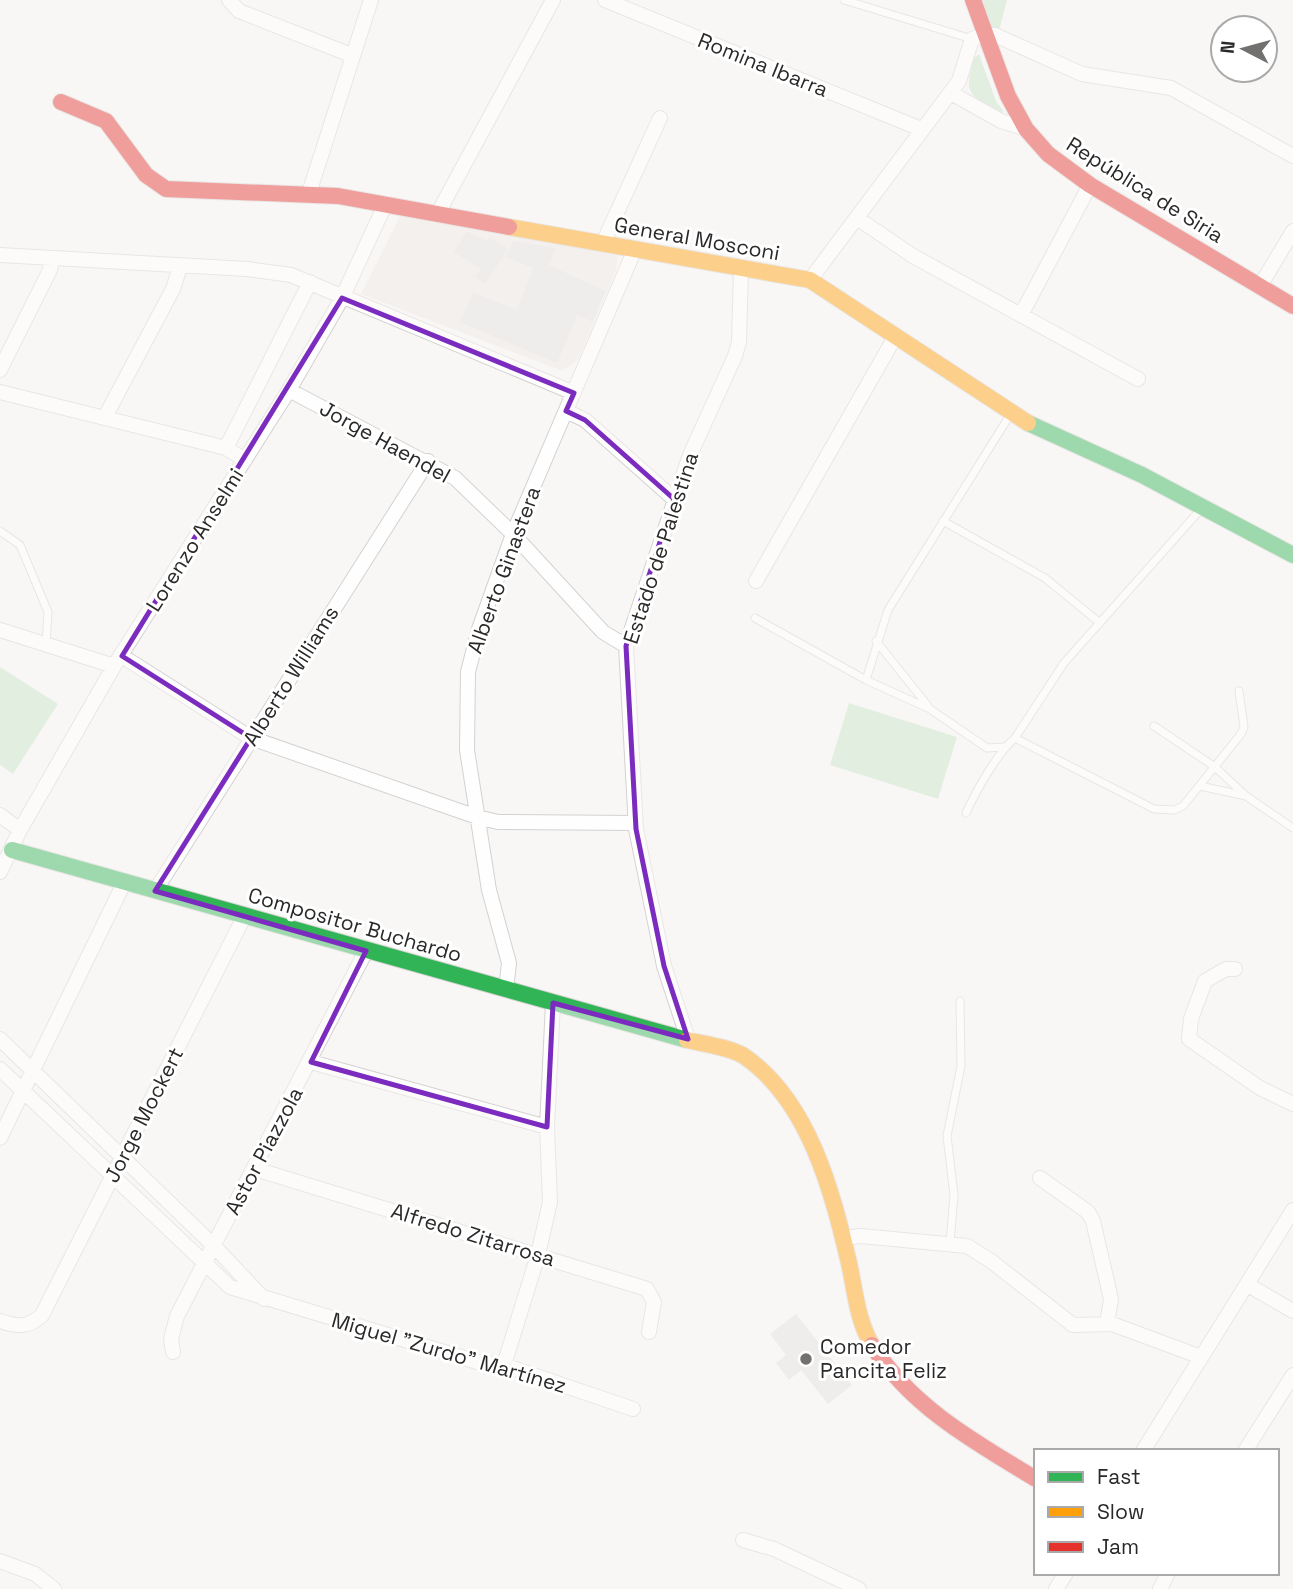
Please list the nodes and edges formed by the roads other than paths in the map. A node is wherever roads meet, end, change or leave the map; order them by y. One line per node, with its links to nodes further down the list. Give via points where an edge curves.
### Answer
1 (229, 0): 8 (street, via 239,11)
2 (371, 0): 8 (street)
3 (554, 0): 18 (street)
4 (605, 0): 12 (street, Romina Ibarra)
5 (844, 0): 7 (lane)
6 (973, 1): 7 (street, República de Siria)
7 (978, 37): 9 (street); 13 (street, República de Siria); 14 (street, via 1000,37 1082,74 1171,88)
8 (351, 55): 16 (street)
9 (951, 93): 12 (street); 13 (street, via 1001,121)
10 (61, 102): 16 (street, General Mosconi, via 105,120 132,161 166,189)
11 (660, 118): 21 (street)
12 (921, 129): 19 (street)
13 (1026, 129): 15 (street, República de Siria, via 1048,154)
14 (1293, 156)
15 (1090, 185): 29 (street, República de Siria); 32 (street)
16 (309, 193): 17 (street, General Mosconi)
17 (385, 205): 18 (street, General Mosconi); 30 (street, Lorenzo Anselmi)
18 (438, 213): 21 (street, General Mosconi)
19 (857, 218): 27 (street); 32 (street, via 913,256)
20 (1293, 232): 29 (street)
21 (603, 243): 22 (street, General Mosconi)
22 (635, 248): 26 (street, General Mosconi); 38 (street, Alberto Ginastera)
23 (0, 255): 24 (street)
24 (52, 258): 25 (street); 34 (street)
25 (180, 267): 28 (street, via 272,271); 41 (street, via 173,289)
26 (741, 270): 27 (street, General Mosconi); 45 (street, Estado de Palestina, via 735,356)
27 (810, 280): 33 (street, General Mosconi)
28 (310, 282): 30 (street); 42 (street)
29 (1260, 286): 31 (street, República de Siria)
30 (342, 298): 36 (street, Lorenzo Anselmi); 38 (street)
31 (1293, 306)
32 (1021, 315): 35 (street)
33 (895, 337): 40 (street, General Mosconi); 51 (street)
34 (0, 370)
35 (1138, 379)
36 (289, 390): 43 (street, Lorenzo Anselmi); 44 (street, Jorge Haendel)
37 (0, 393): 41 (street)
38 (574, 393): 39 (street, Alberto Ginastera)
39 (566, 411): 45 (street, via 585,420); 49 (street, Alberto Ginastera)
40 (1011, 414): 46 (street, General Mosconi); 47 (lane)
41 (105, 418): 42 (street)
42 (226, 448): 43 (street)
43 (246, 460): 58 (street, Lorenzo Anselmi)
44 (428, 461): 49 (street, Jorge Haendel, via 455,478); 63 (street, Alberto Williams)
45 (674, 499): 57 (street, Estado de Palestina)
46 (1203, 507): 50 (street, General Mosconi); 53 (lane)
47 (943, 521): 53 (lane, via 1045,578); 55 (lane, via 888,610)
48 (0, 531): 56 (lane, via 20,545 48,612)
49 (513, 534): 57 (street, Jorge Haendel, via 603,632); 71 (street, Alberto Ginastera, via 468,672 467,750)
50 (1291, 552)
51 (755, 581)
52 (755, 618): 59 (lane)
53 (1100, 623): 64 (lane, via 1064,663)
54 (0, 630): 56 (street)
55 (876, 641): 59 (lane); 61 (lane)
56 (46, 645): 58 (street)
57 (626, 646): 72 (street, Estado de Palestina)
58 (118, 661): 63 (street); 74 (street, Lorenzo Anselmi)
59 (866, 680): 61 (lane)
60 (1239, 691): 66 (lane, via 1244,727)
61 (930, 709): 65 (lane, via 988,748)
62 (1154, 726): 66 (lane)
63 (251, 738): 71 (street); 78 (street, Alberto Williams)
64 (1015, 738): 65 (lane); 67 (lane, via 1154,809 1179,809)
65 (1004, 747): 69 (lane)
66 (1215, 767): 67 (lane); 68 (lane)
67 (1200, 786): 68 (lane)
68 (1246, 796): 73 (lane)
69 (966, 813)
70 (0, 815): 74 (street)
71 (477, 817): 72 (street, via 498,822); 82 (street, Alberto Ginastera, via 489,890 509,963)
72 (635, 823): 86 (street, Estado de Palestina, via 664,966)
73 (1293, 828)
74 (20, 830): 75 (street, Lorenzo Anselmi)
75 (12, 850): 76 (street, Lorenzo Anselmi); 77 (street, Compositor Buchardo)
76 (0, 872)
77 (124, 883): 78 (street, Compositor Buchardo); 89 (street)
78 (155, 891): 79 (street, Compositor Buchardo)
79 (245, 915): 80 (street, Compositor Buchardo); 94 (street, Jorge Mockert)
80 (366, 951): 82 (street, Compositor Buchardo); 87 (street, Astor Piazzola)
81 (1235, 970): 91 (street, via 1226,968 1205,981 1189,1038 1260,1088)
82 (506, 990): 84 (street, Compositor Buchardo)
83 (960, 1001): 100 (lane, via 961,1066 947,1136 954,1195)
84 (553, 1003): 86 (street, Compositor Buchardo); 92 (street)
85 (0, 1039): 89 (street)
86 (688, 1039): 99 (street, Compositor Buchardo, via 742,1055 782,1091 814,1149)
87 (311, 1062): 92 (street); 95 (street, Astor Piazzola)
88 (0, 1069): 90 (street, Miguel "Zurdo" Martínez)
89 (34, 1071): 90 (street); 94 (street)
90 (23, 1091): 93 (street); 96 (street, Miguel "Zurdo" Martínez)
91 (1293, 1104)
92 (547, 1127): 102 (street, via 550,1202)
93 (0, 1138)
94 (122, 1159): 96 (street, Jorge Mockert); 101 (street)
95 (256, 1169): 101 (street, Astor Piazzola); 102 (street, Alfredo Zitarrosa)
96 (112, 1178): 103 (street, Miguel "Zurdo" Martínez); 107 (street, Jorge Mockert, via 42,1315 31,1325)
97 (1040, 1178): 108 (street, via 1088,1212 1093,1221 1111,1299)
98 (1293, 1210): 104 (street)
99 (843, 1238): 100 (street); 117 (street, Compositor Buchardo, via 867,1336 897,1379 934,1414)
100 (950, 1243): 108 (street, via 967,1246 991,1261 1073,1325)
101 (214, 1246): 103 (street, Astor Piazzola); 105 (street)
102 (538, 1255): 109 (street, Alfredo Zitarrosa, via 647,1289 654,1302); 112 (street)
103 (205, 1265): 105 (street, Miguel "Zurdo" Martínez, via 230,1287); 110 (street, Astor Piazzola, via 177,1317)
104 (1248, 1285): 106 (street); 111 (street)
105 (264, 1299): 112 (street, Miguel "Zurdo" Martínez, via 477,1362)
106 (1293, 1311)
107 (0, 1321)
108 (1107, 1324): 111 (street)
109 (649, 1332)
110 (173, 1352)
111 (1201, 1357): 115 (street)
112 (504, 1365): 114 (street, Miguel "Zurdo" Martínez)
113 (1293, 1374): 116 (street)
114 (633, 1409)
115 (1144, 1449)
116 (1246, 1449)
117 (1034, 1478)
118 (743, 1541): 121 (street, via 774,1549)
119 (0, 1561): 120 (street, via 35,1574)
120 (54, 1589)
121 (859, 1589)

